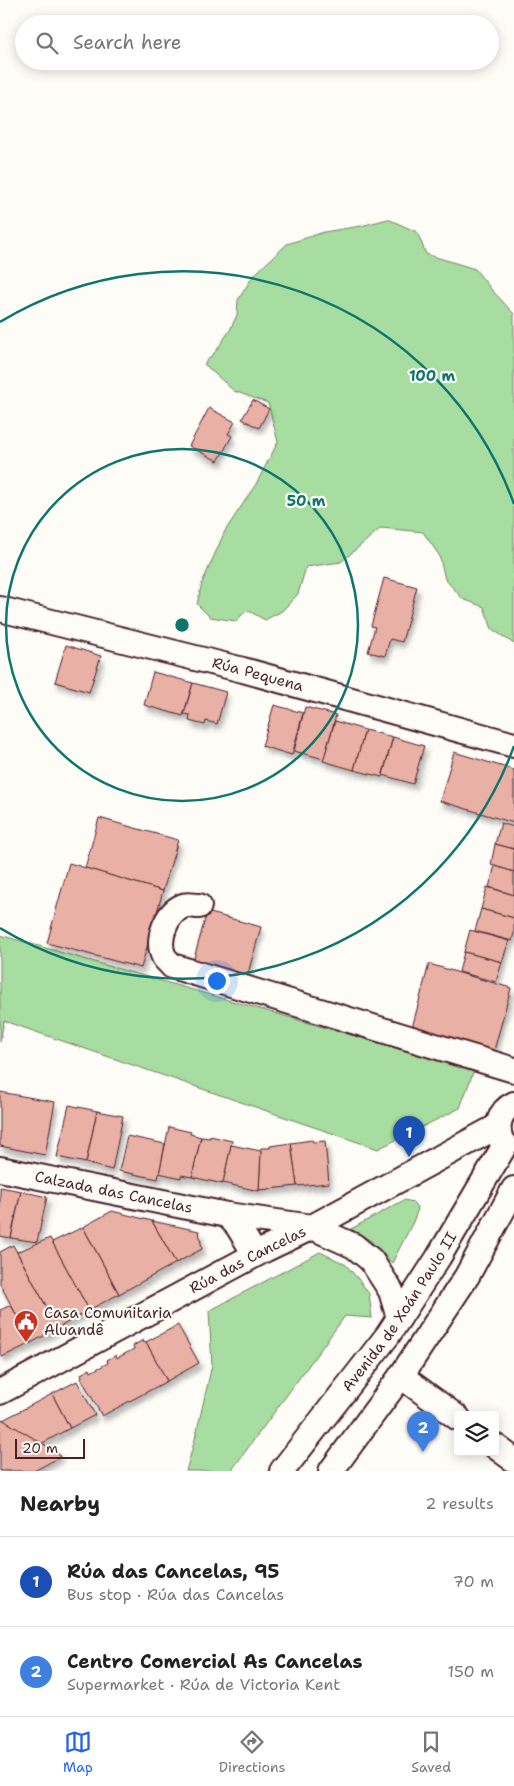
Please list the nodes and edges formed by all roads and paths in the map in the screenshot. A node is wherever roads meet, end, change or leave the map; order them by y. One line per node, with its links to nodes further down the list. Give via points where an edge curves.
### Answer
1 (0, 610): 2 (street, Rúa Pequena, via 243,670)
2 (514, 745)
3 (199, 906): 4 (street, via 184,905 172,914 165,926 164,956 172,966)
4 (514, 1070)
5 (513, 1104): 6 (street, Avenida de Xoán Paulo II, via 500,1118)
6 (505, 1141): 10 (street, Rúa das Cancelas, via 443,1157); 12 (street, Avenida de Xoán Paulo II, via 438,1258)
7 (0, 1169): 9 (street, Calzada das Cancelas)
8 (514, 1189): 13 (street, via 467,1276)
9 (227, 1215): 10 (street, Calzada das Cancelas); 11 (street, via 238,1225)
10 (312, 1227): 11 (street, Rúa das Cancelas); 12 (street, Calzada das Cancelas, via 354,1246 371,1260 391,1291)
11 (255, 1254): 14 (street, Rúa das Cancelas)
12 (399, 1318): 18 (street, Avenida de Xoán Paulo II)
13 (401, 1376): 15 (street); 19 (street)
14 (0, 1392)
15 (454, 1415)
16 (499, 1449): 17 (street)
17 (514, 1460)
18 (282, 1471)
19 (331, 1471)

